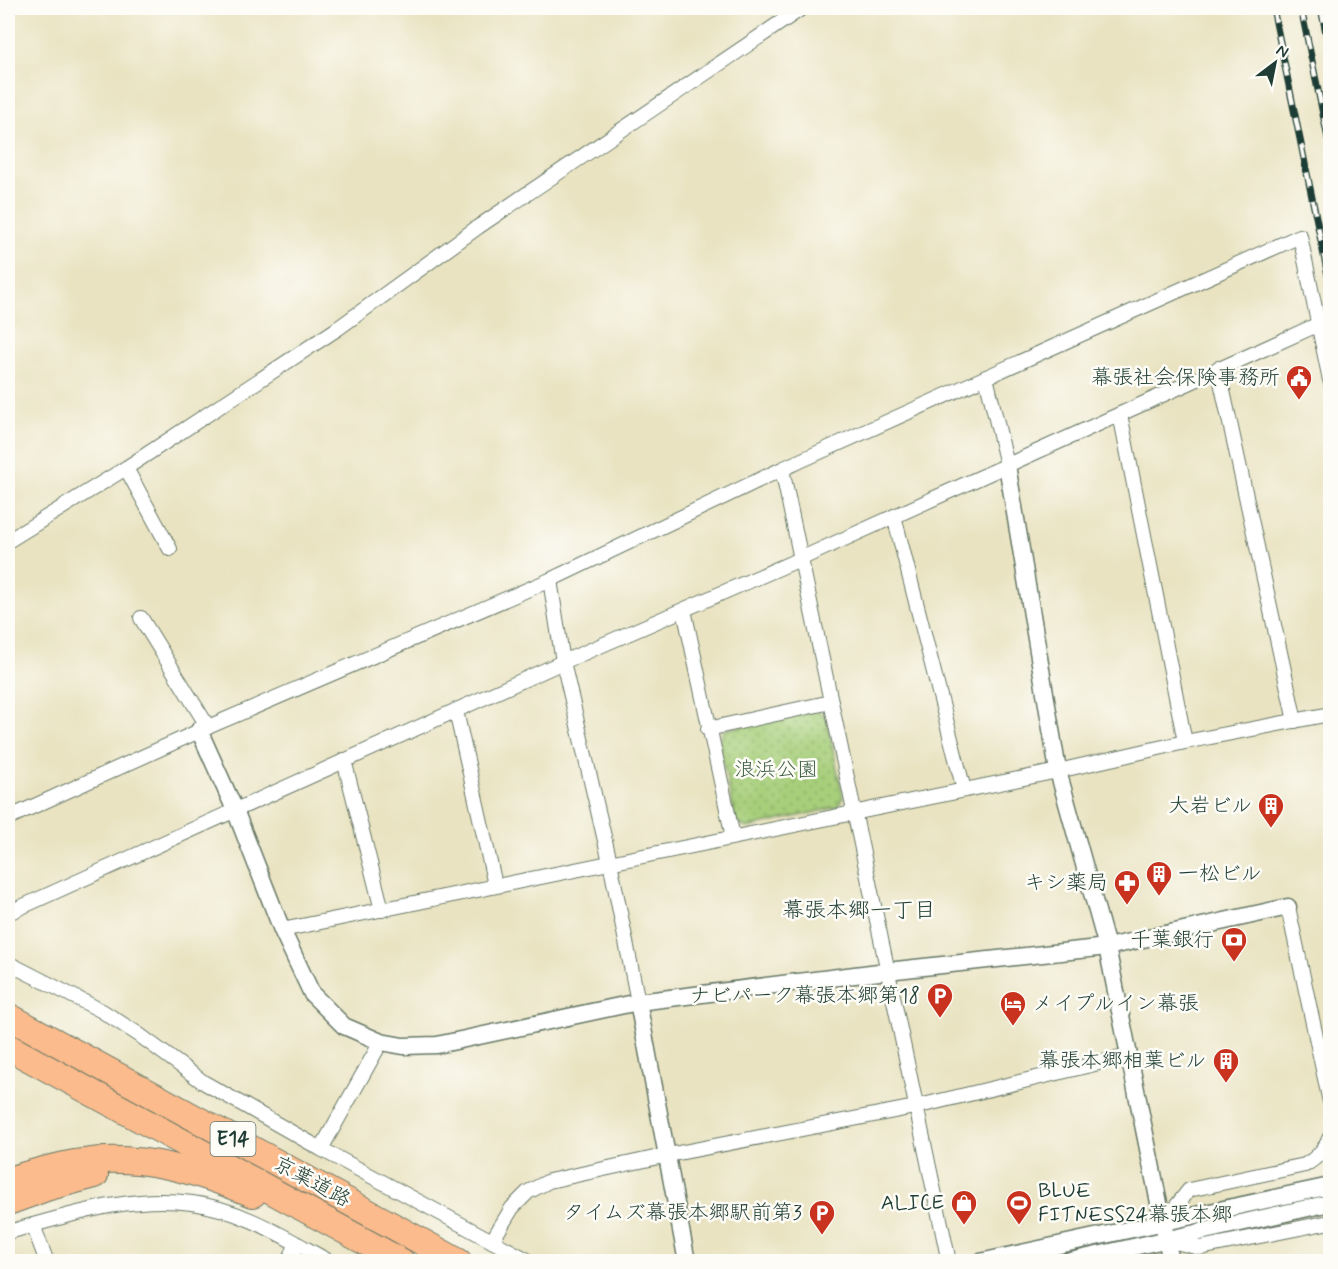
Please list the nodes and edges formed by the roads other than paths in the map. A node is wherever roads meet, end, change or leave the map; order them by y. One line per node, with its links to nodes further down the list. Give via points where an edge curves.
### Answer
1 (802, 8): 8 (street, via 478,227 337,329)
2 (1319, 324): 3 (street); 4 (street, via 1300,236); 5 (street)
3 (1218, 368): 6 (street); 21 (street)
4 (986, 377): 7 (street); 9 (street)
5 (1330, 380)
6 (1120, 414): 7 (street); 24 (street)
7 (1007, 465): 10 (street); 26 (street)
8 (126, 468): 11 (street); 12 (street)
9 (782, 469): 13 (street); 14 (street)
10 (894, 516): 13 (street); 27 (street)
11 (8, 542)
12 (170, 549)
13 (800, 559): 15 (street); 18 (street)
14 (549, 580): 17 (street); 22 (street)
15 (684, 610): 17 (street); 23 (street)
16 (141, 618): 22 (street)
17 (563, 662): 19 (street); 32 (street)
18 (831, 702): 23 (street); 29 (street)
19 (456, 711): 25 (street); 33 (street)
20 (1330, 714): 21 (street)
21 (1295, 721): 24 (street)
22 (203, 728): 28 (street); 30 (street)
23 (708, 729): 31 (street)
24 (1185, 742): 26 (street)
25 (344, 760): 28 (street); 35 (street)
26 (1058, 771): 27 (street); 38 (street)
27 (964, 790): 29 (street)
28 (235, 810): 36 (street); 37 (street)
29 (853, 812): 31 (street); 40 (street)
30 (8, 818)
31 (733, 837): 32 (street)
32 (610, 862): 33 (street); 42 (street)
33 (495, 885): 35 (street)
34 (1288, 907): 38 (street); 48 (street)
35 (382, 910): 37 (street)
36 (8, 913)
37 (282, 930): 44 (street, via 312,994 344,1026)
38 (1107, 947): 40 (street); 46 (street)
39 (8, 963): 51 (street, via 102,1011 203,1082)
40 (887, 971): 42 (street); 49 (street)
41 (8, 1002): 47 (highway, via 81,1046)
42 (638, 1002): 44 (street, via 437,1045); 52 (street)
43 (8, 1016): 47 (highway, 京葉道路 / E14)
44 (381, 1042): 51 (street)
45 (8, 1047): 62 (highway, 京葉道路 / E14)
46 (1128, 1056): 49 (street); 60 (street)
47 (110, 1072): 71 (highway, 京葉道路 / E14)
48 (1330, 1102)
49 (915, 1107): 52 (street); 74 (street)
50 (1330, 1137): 60 (street, via 1317,1158 1305,1165 1189,1190)
51 (321, 1149): 65 (street)
52 (668, 1155): 65 (street, via 549,1181 528,1192 512,1208); 73 (street)
53 (196, 1173): 54 (highway, via 118,1159 57,1166); 56 (highway, via 122,1170 66,1182); 62 (highway, via 275,1203 320,1227)
54 (8, 1180)
55 (1330, 1186): 58 (street)
56 (8, 1202)
57 (1330, 1203): 58 (street)
58 (1213, 1221): 60 (street); 64 (street)
59 (1330, 1222): 64 (street, via 1200,1248)
60 (1163, 1223): 64 (street); 75 (street)
61 (33, 1225): 63 (street); 66 (street, via 105,1206 165,1200 221,1209); 67 (street)
62 (344, 1228): 70 (highway, 京葉道路 / E14)
63 (8, 1232)
64 (1167, 1240): 76 (street); 77 (street)
65 (492, 1241): 72 (street)
66 (297, 1244): 68 (street); 69 (street)
67 (47, 1262)
68 (288, 1262)
69 (330, 1262)
70 (402, 1262)
71 (459, 1262)
72 (531, 1262)
73 (687, 1262)
74 (949, 1262)
75 (980, 1262)
76 (1066, 1262)
77 (1171, 1262)

